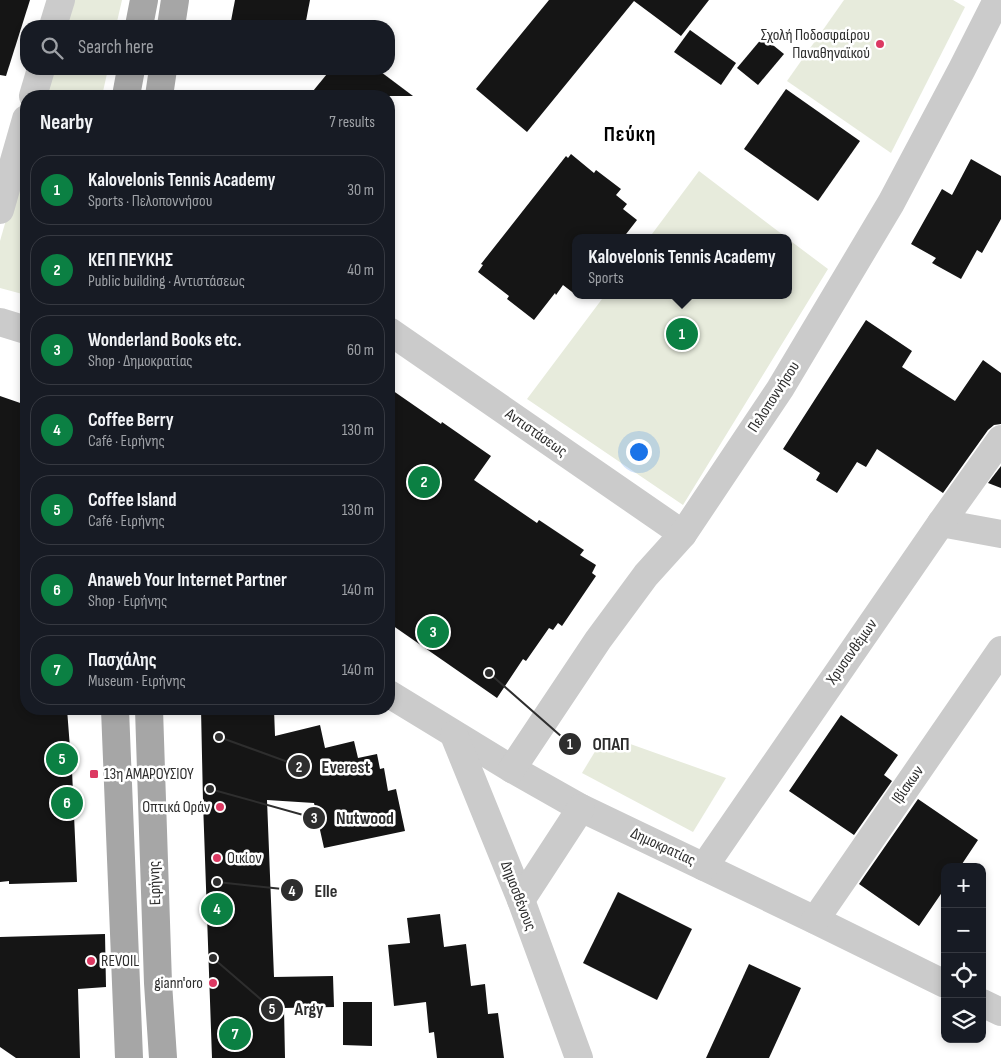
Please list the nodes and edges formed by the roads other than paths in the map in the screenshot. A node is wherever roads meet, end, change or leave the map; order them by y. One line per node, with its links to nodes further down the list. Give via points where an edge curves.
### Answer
1 (61, 0): 5 (street)
2 (144, 0): 6 (main road)
3 (175, 0): 7 (main road)
4 (997, 0): 21 (street, Πελοποννήσου, via 891,203 780,389)
5 (55, 20)
6 (140, 20)
7 (172, 20)
8 (39, 75): 11 (street)
9 (130, 75): 12 (main road)
10 (162, 75): 13 (main road)
11 (35, 90)
12 (127, 90)
13 (160, 90)
14 (20, 140): 15 (street)
15 (0, 210)
16 (0, 322): 17 (street)
17 (20, 328)
18 (395, 335): 21 (street, Αντιστάσεως)
19 (1001, 439): 20 (street, Χρυσανθέμων)
20 (941, 523): 22 (street); 30 (street, Χρυσανθέμων)
21 (684, 534): 28 (street, Πελοποννήσου, via 646,575 598,640)
22 (1001, 534)
23 (1001, 650): 32 (street, Ιβίσκων)
24 (395, 698): 27 (street, Δημοκρατίας)
25 (114, 715): 36 (main road, Ειρήνης)
26 (149, 715): 37 (main road, Ειρήνης)
27 (454, 734): 28 (street, Δημοκρατίας); 31 (street, Δημοσθένους)
28 (512, 769): 29 (street, Δημοκρατίας)
29 (581, 808): 30 (street, Δημοκρατίας); 31 (street)
30 (704, 867): 32 (street, Δημοκρατίας)
31 (521, 900): 38 (street, Δημοσθένους)
32 (814, 920): 33 (street, Δημοκρατίας)
33 (941, 982)
34 (986, 1005): 35 (street)
35 (1001, 1012)
36 (129, 1058)
37 (163, 1058)
38 (580, 1058)

